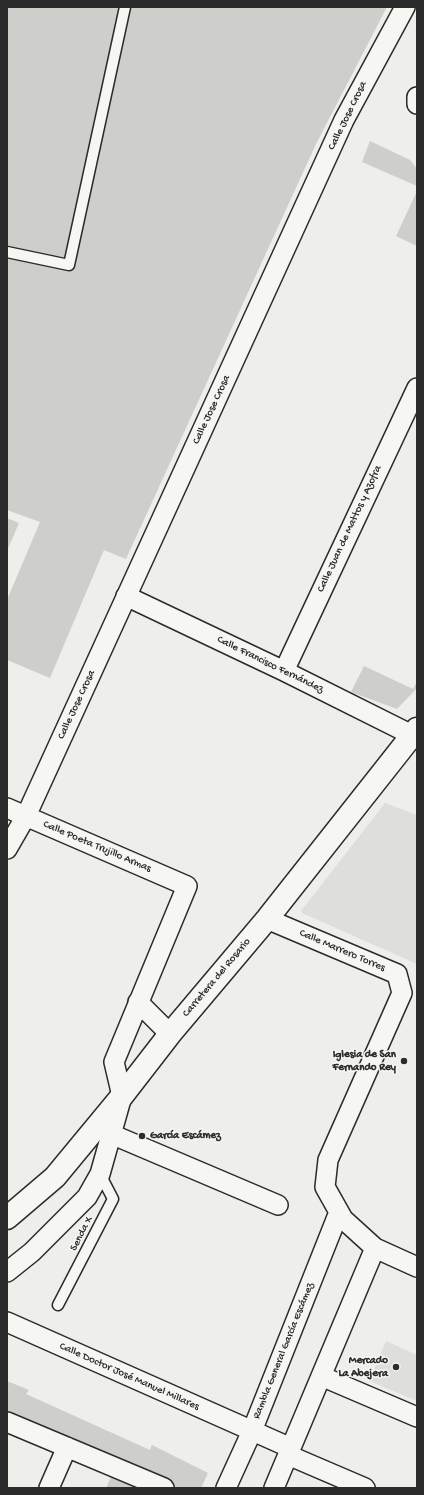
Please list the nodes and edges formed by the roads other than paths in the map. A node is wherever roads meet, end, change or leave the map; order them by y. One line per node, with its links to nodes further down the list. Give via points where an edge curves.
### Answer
1 (124, 7): 5 (lane, via 69,265)
2 (405, 7): 7 (street, Calle Jose Crosa, via 344,120)
3 (417, 97): 4 (street)
4 (417, 104)
5 (7, 252)
6 (417, 388): 8 (street, Calle Juan de Mattos y Azofra)
7 (126, 596): 8 (street, Calle Francisco Fernández); 11 (street, Calle Jose Crosa)
8 (284, 671): 9 (street, Calle Francisco Fernández)
9 (414, 732): 13 (main road, Carretera del Rosario)
10 (7, 808): 11 (street, Calle Poeta Trujillo Armas)
11 (26, 816): 12 (street, Calle Jose Crosa); 14 (street, Calle Poeta Trujillo Armas, via 187,886)
12 (7, 849)
13 (267, 919): 15 (main road, Carretera del Rosario); 20 (street, Calle Marrero Torres, via 397,974 402,993 328,1160 325,1186)
14 (138, 1002): 15 (street); 16 (street, via 114,1062)
15 (170, 1034): 16 (main road, Carretera del Rosario)
16 (122, 1096): 17 (street); 21 (main road, Carretera del Rosario, via 55,1177)
17 (111, 1134): 18 (street); 19 (street)
18 (100, 1174): 24 (street, via 87,1197 32,1252); 25 (lane, Senda X, via 113,1199)
19 (278, 1205)
20 (339, 1212): 22 (street, Calle Marrero Torres, via 344,1220); 30 (street, Rambla General García Escámez)
21 (7, 1218)
22 (375, 1248): 23 (street, Calle Marrero Torres); 27 (street)
23 (417, 1267)
24 (7, 1272)
25 (58, 1305)
26 (7, 1322): 30 (street, Calle Doctor José Manuel Millares)
27 (321, 1376): 28 (street); 32 (street)
28 (417, 1417)
29 (7, 1422): 31 (street)
30 (252, 1431): 32 (street, Calle Doctor José Manuel Millares); 35 (street, Rambla General García Escámez)
31 (68, 1447): 33 (street); 34 (street)
32 (289, 1451): 36 (street); 37 (street, Calle Doctor José Manuel Millares)
33 (49, 1488)
34 (164, 1488)
35 (226, 1488)
36 (274, 1488)
37 (365, 1488)

